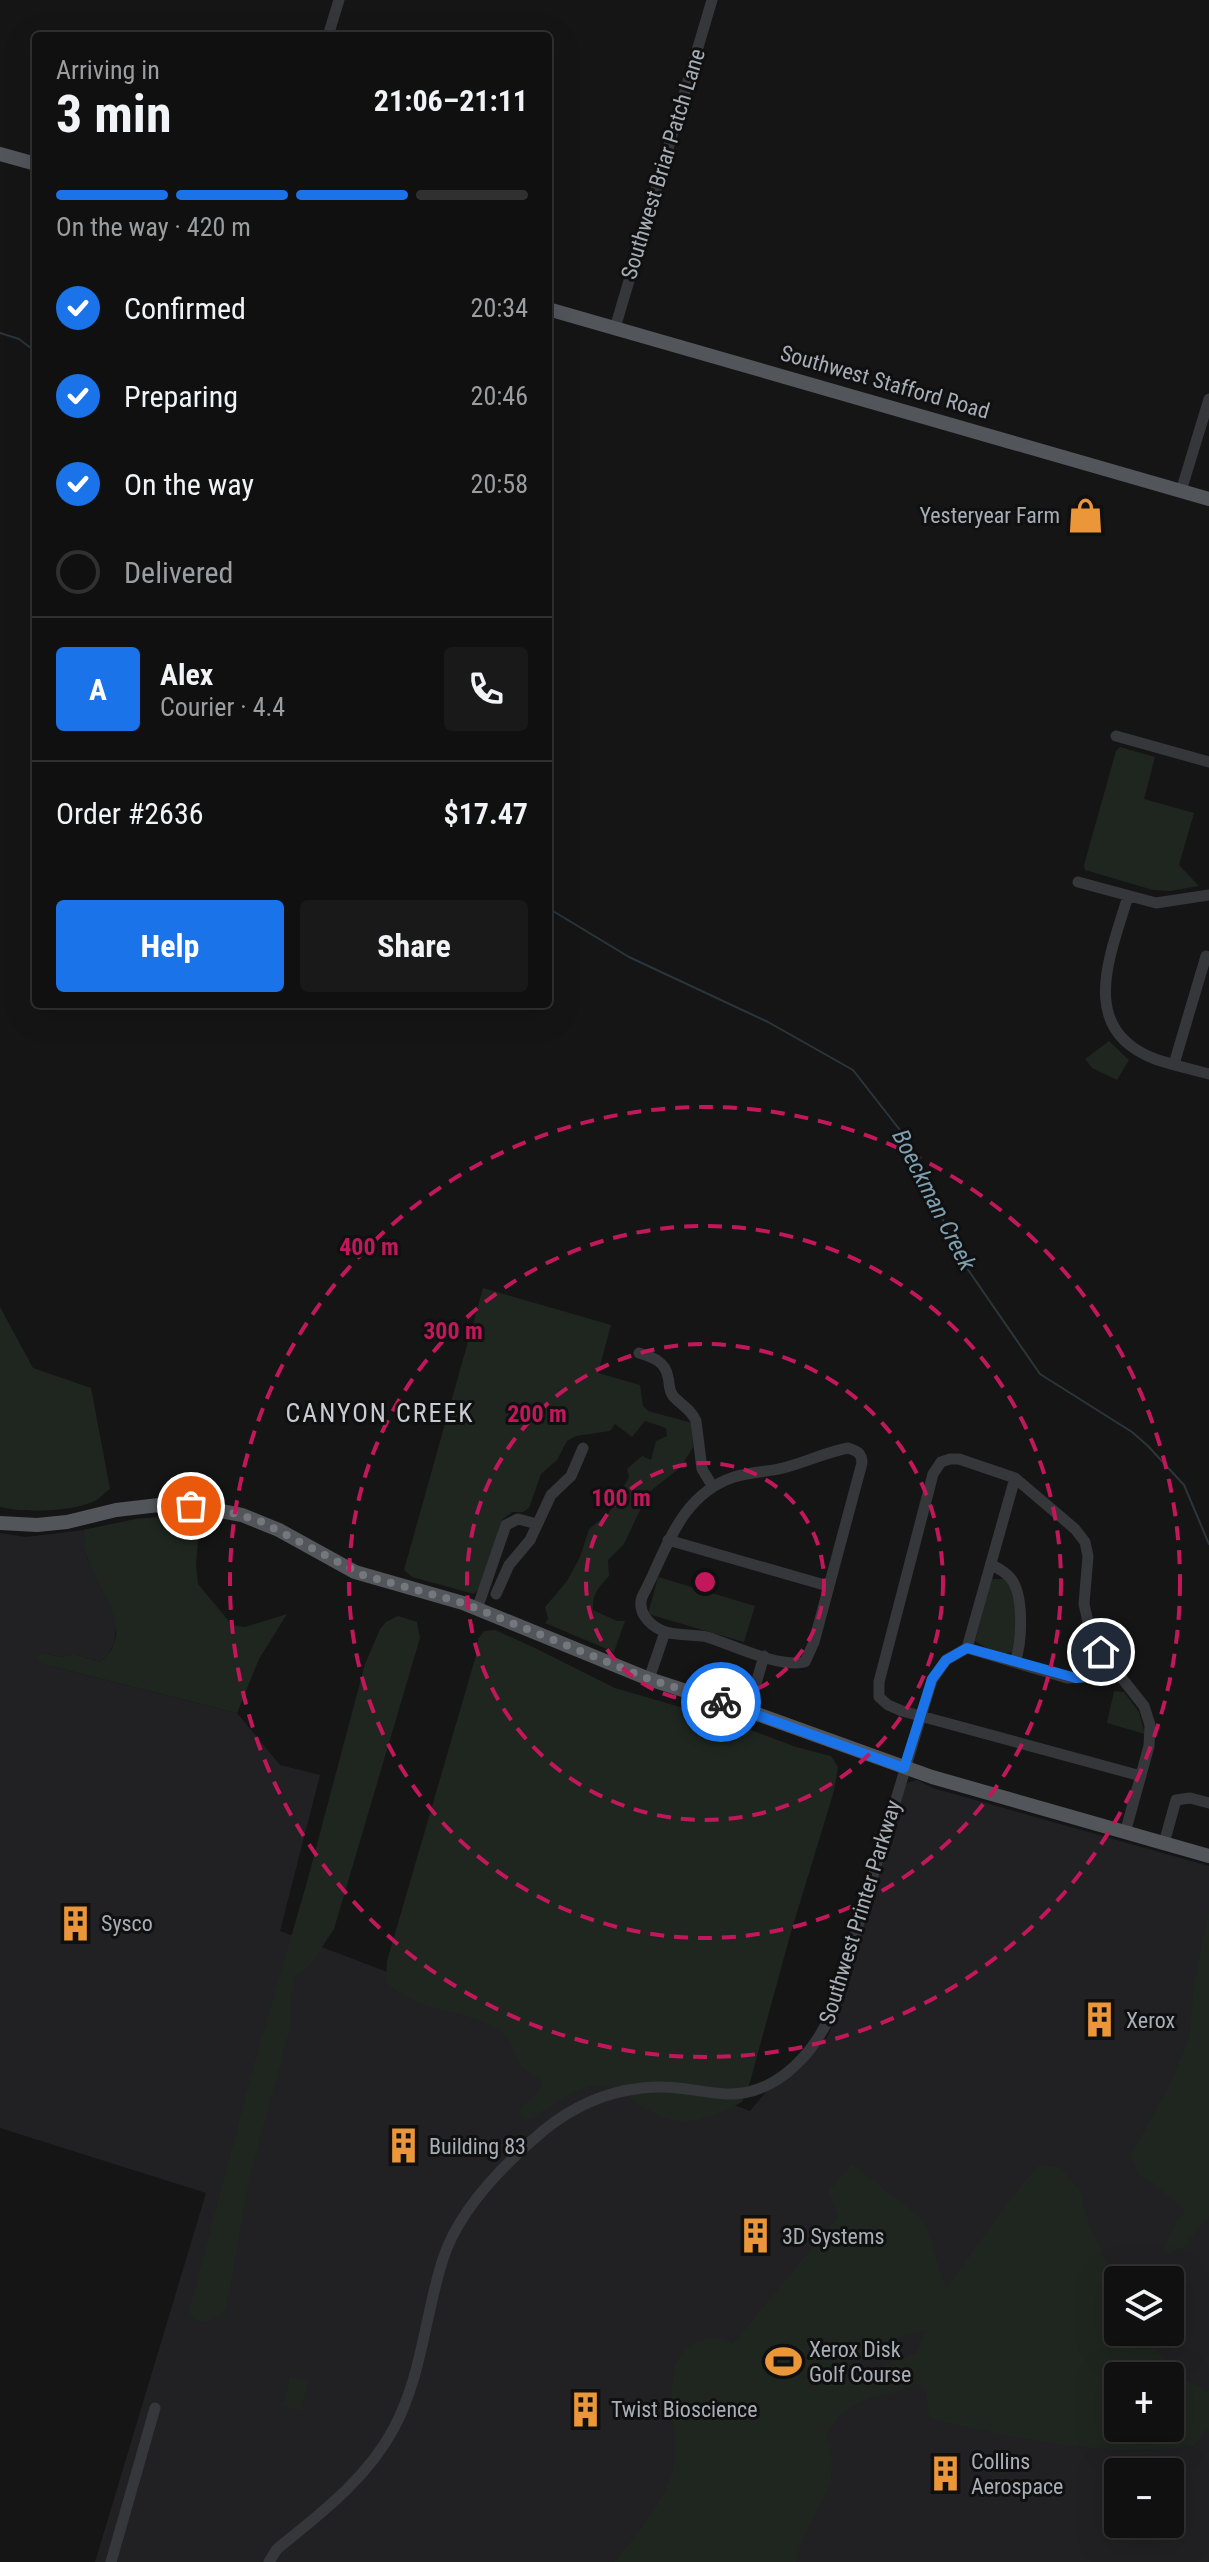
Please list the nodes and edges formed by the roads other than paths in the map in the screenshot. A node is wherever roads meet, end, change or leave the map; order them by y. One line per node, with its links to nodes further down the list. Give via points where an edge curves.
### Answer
1 (339, 0): 3 (street)
2 (712, 0): 7 (street, Southwest Briar Patch Lane)
3 (329, 32)
4 (0, 154): 5 (main road)
5 (32, 163)
6 (552, 310): 7 (main road, Southwest Stafford Road)
7 (615, 328): 9 (main road, Southwest Stafford Road)
8 (1209, 399): 9 (street)
9 (1181, 491): 10 (main road, Southwest Stafford Road)
10 (1209, 499)
11 (1116, 736): 12 (street)
12 (1209, 762)
13 (1078, 882): 15 (street)
14 (1209, 895): 15 (street, via 1163,903)
15 (1128, 896): 17 (street, via 1106,969 1104,1000 1114,1027 1133,1046)
16 (1206, 956): 17 (street)
17 (1174, 1064): 18 (street)
18 (1209, 1074)
19 (639, 1353): 22 (street, via 662,1364 669,1390 693,1414 702,1469)
20 (583, 1448): 24 (street, via 571,1476 551,1495)
21 (1015, 1478): 26 (street); 34 (street, via 1085,1542 1086,1618); 37 (street, via 959,1459 936,1467 878,1690 883,1702)
22 (713, 1487): 25 (street, via 681,1518); 27 (street, via 839,1450 857,1451 862,1463)
23 (0, 1523): 29 (main road, via 67,1522 159,1505 211,1508 269,1525 363,1575)
24 (537, 1524): 28 (street); 29 (street, via 518,1519 506,1525)
25 (668, 1540): 27 (street); 30 (street, via 640,1603 644,1616)
26 (992, 1565): 31 (street); 33 (street, via 1015,1586 1021,1642)
27 (828, 1586): 32 (street, via 805,1662)
28 (496, 1594)
29 (477, 1609): 35 (main road)
30 (665, 1632): 32 (street, via 705,1637); 35 (street)
31 (967, 1648): 33 (street); 37 (street, Southwest Printer Parkway, via 935,1674)
32 (764, 1656): 36 (street)
33 (1015, 1662): 34 (street, via 1076,1678)
34 (1110, 1664): 39 (street, via 1148,1718 1150,1739)
35 (649, 1679): 36 (main road)
36 (748, 1711): 38 (main road)
37 (921, 1716): 38 (street, Southwest Printer Parkway); 39 (street)
38 (904, 1768): 41 (main road); 46 (street, Southwest Printer Parkway, via 835,2002 814,2046 776,2080 745,2092 651,2087 593,2100 543,2131 513,2159 470,2209 448,2245 408,2395 388,2440 352,2485 277,2549)
39 (1141, 1776): 41 (street)
40 (1209, 1803): 42 (street, via 1176,1800)
41 (1125, 1833): 42 (main road)
42 (1164, 1843): 43 (main road)
43 (1209, 1856)
44 (155, 2408): 45 (street)
45 (111, 2562)
46 (269, 2562)

